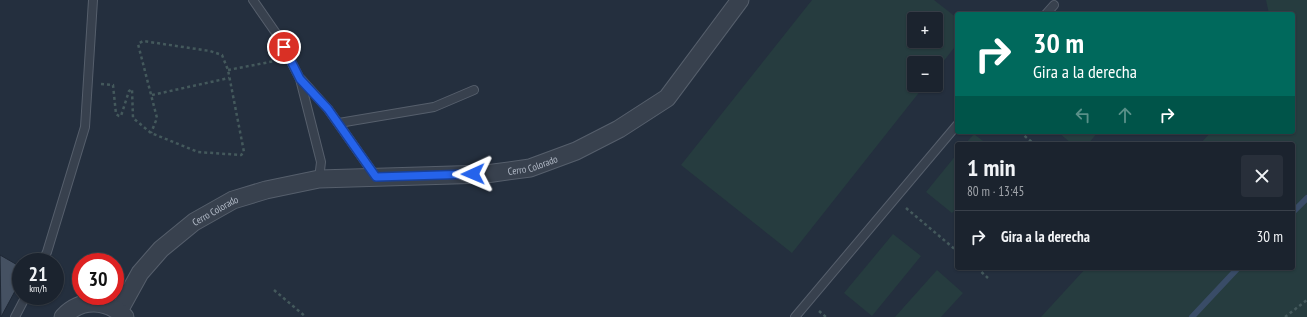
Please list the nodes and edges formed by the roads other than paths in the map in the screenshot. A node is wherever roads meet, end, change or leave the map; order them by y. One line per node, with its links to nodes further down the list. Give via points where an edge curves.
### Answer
1 (93, 0): 12 (lane, via 85,127)
2 (253, 0): 6 (lane, via 278,36)
3 (740, 0): 10 (street, Cerro Colorado, via 667,98 619,130 576,151 530,168 486,174)
4 (1054, 5): 5 (lane)
5 (1048, 12)
6 (300, 79): 8 (lane); 11 (lane, via 320,162)
7 (474, 90): 8 (lane, via 434,107)
8 (339, 123): 10 (lane)
9 (955, 127): 17 (lane)
10 (376, 177): 11 (street, Cerro Colorado)
11 (319, 179): 14 (street, Cerro Colorado, via 233,200 194,222 161,250 140,273)
12 (46, 253)
13 (21, 305): 15 (lane)
14 (122, 314): 16 (street, Cerro Colorado, via 111,306 93,302 76,307)
15 (15, 317)
16 (63, 317)
17 (794, 317)

